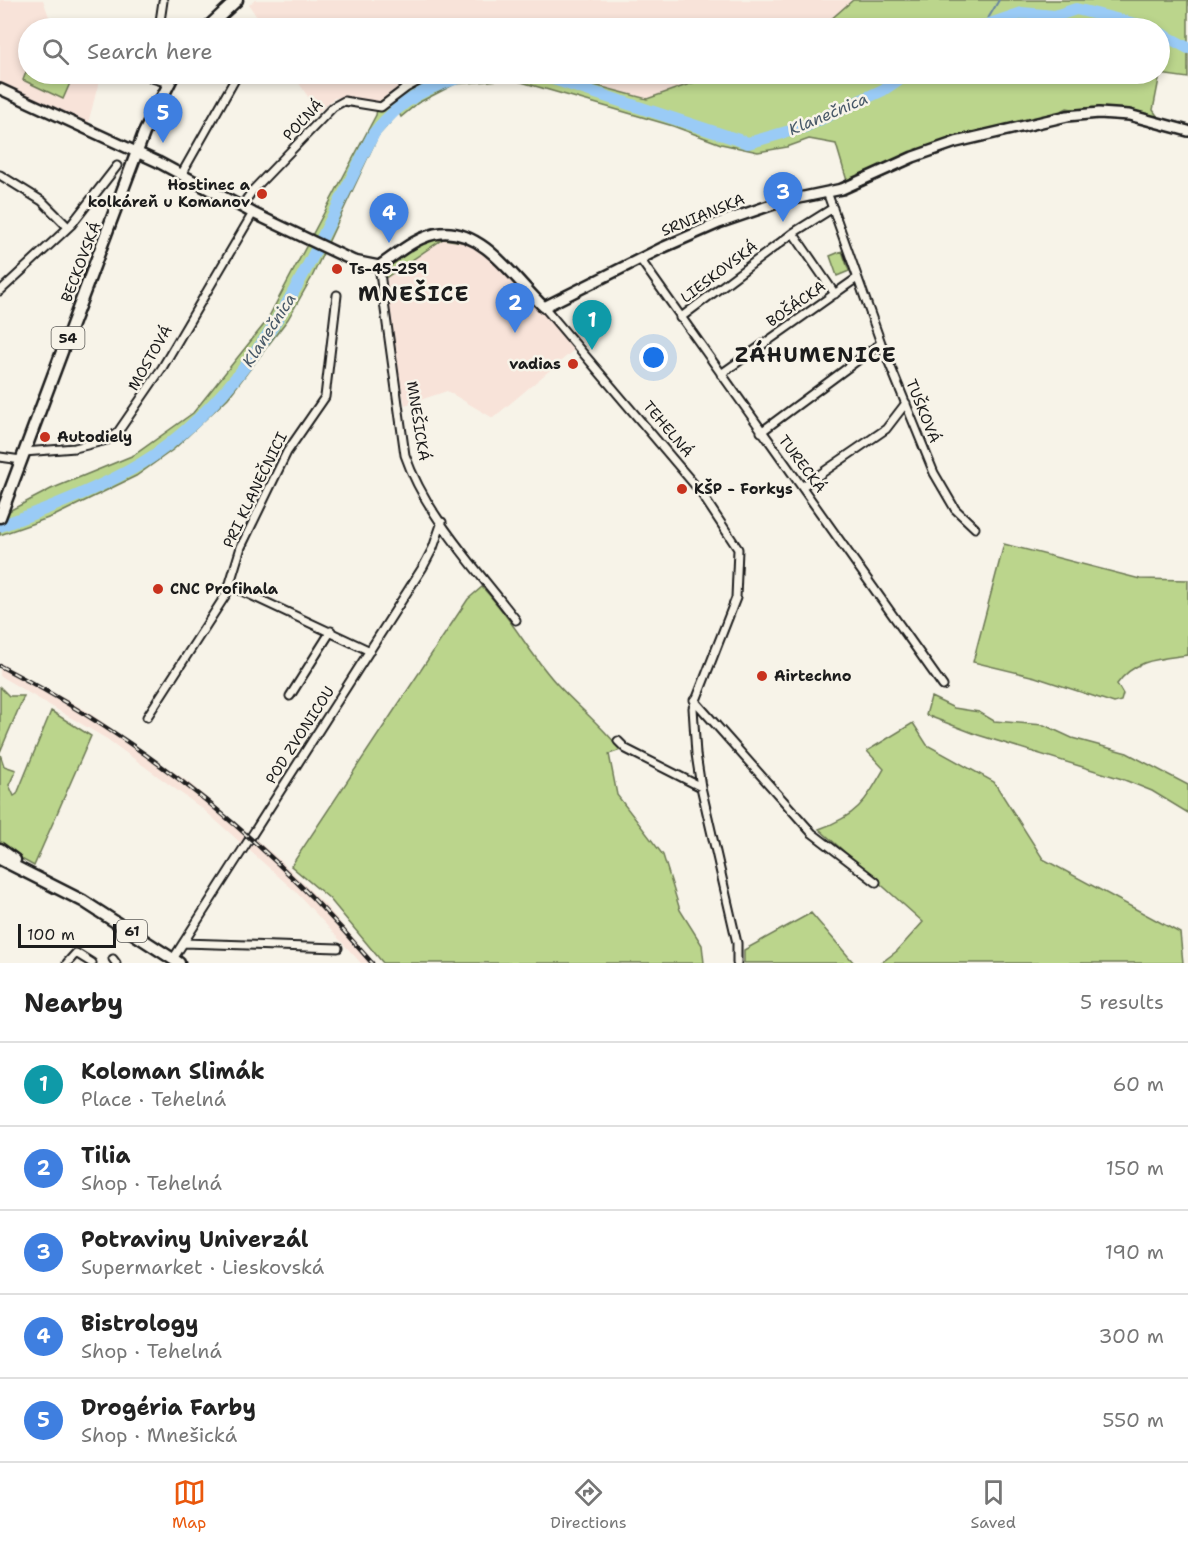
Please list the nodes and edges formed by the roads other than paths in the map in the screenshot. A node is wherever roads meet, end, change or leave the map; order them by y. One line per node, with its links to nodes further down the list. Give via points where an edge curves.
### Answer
1 (237, 0): 4 (main road)
2 (164, 1): 3 (street)
3 (161, 18)
4 (218, 18)
5 (168, 84): 10 (main road, 54)
6 (232, 84): 13 (street)
7 (413, 84): 15 (street, POĽNÁ, via 381,107 344,101 333,107)
8 (0, 89): 10 (street)
9 (1188, 131): 14 (street, SRNIANSKA, via 1130,115 1080,114 956,142)
10 (137, 153): 13 (street); 32 (main road, BECKOVSKÁ / 54)
11 (117, 166): 18 (street)
12 (0, 175): 18 (street, via 42,201)
13 (181, 175): 15 (street)
14 (827, 192): 16 (street, TUŠKOVÁ); 20 (street, SRNIANSKA, via 748,212)
15 (241, 207): 17 (street)
16 (833, 208): 19 (street, LIESKOVSKÁ); 22 (street, TUŠKOVÁ)
17 (253, 213): 21 (street, via 354,261); 32 (street, MOSTOVÁ, via 162,368 118,432 107,440)
18 (68, 227): 23 (street)
19 (793, 233): 24 (street); 27 (street, LIESKOVSKÁ)
20 (640, 259): 26 (street, SRNIANSKA); 27 (street, TURECKÁ)
21 (379, 266): 26 (street, TEHELNÁ, via 414,243 439,233 456,234 474,240); 36 (street, MNEŠICKÁ, via 405,454 425,499)
22 (858, 278): 24 (street, BOŠÁCKA); 28 (street, TUŠKOVÁ)
23 (0, 291)
24 (835, 294): 29 (street, BOŠÁCKA)
25 (337, 295): 38 (street, PRI KLANEČNICI, via 323,402 293,439 241,547)
26 (544, 307): 44 (street, TEHELNÁ, via 699,490 738,549 736,598)
27 (680, 318): 29 (street, TURECKÁ)
28 (881, 343): 30 (street, TUŠKOVÁ); 31 (street)
29 (721, 374): 31 (street, TURECKÁ)
30 (906, 403): 34 (street, via 886,429); 37 (street, TUŠKOVÁ, via 934,473 955,509)
31 (761, 432): 34 (street, TURECKÁ)
32 (23, 456): 33 (street, MOSTOVÁ); 35 (main road, BECKOVSKÁ / 54)
33 (0, 458)
34 (803, 486): 42 (street, TURECKÁ)
35 (0, 517)
36 (442, 522): 39 (street, MNEŠICKÁ); 41 (street, POD ZVONICOU, via 434,548)
37 (975, 528)
38 (229, 585): 40 (street); 45 (street, PRI KLANEČNICI)
39 (516, 620)
40 (332, 631): 41 (street); 43 (street)
41 (370, 651): 52 (street, POD ZVONICOU)
42 (943, 686)
43 (290, 696)
44 (694, 700): 47 (street, TEHELNÁ); 51 (street, via 812,833)
45 (147, 717)
46 (618, 741): 47 (street, via 626,749)
47 (702, 787): 57 (street, TEHELNÁ, via 737,943)
48 (0, 849): 50 (main road)
49 (0, 859): 50 (main road, 61)
50 (23, 870): 54 (main road, 61, via 83,901)
51 (876, 882)
52 (184, 943): 53 (street); 54 (street, POD ZVONICOU)
53 (338, 948)
54 (176, 961)
55 (67, 963): 56 (street, via 76,954)
56 (92, 963)
57 (737, 963)

